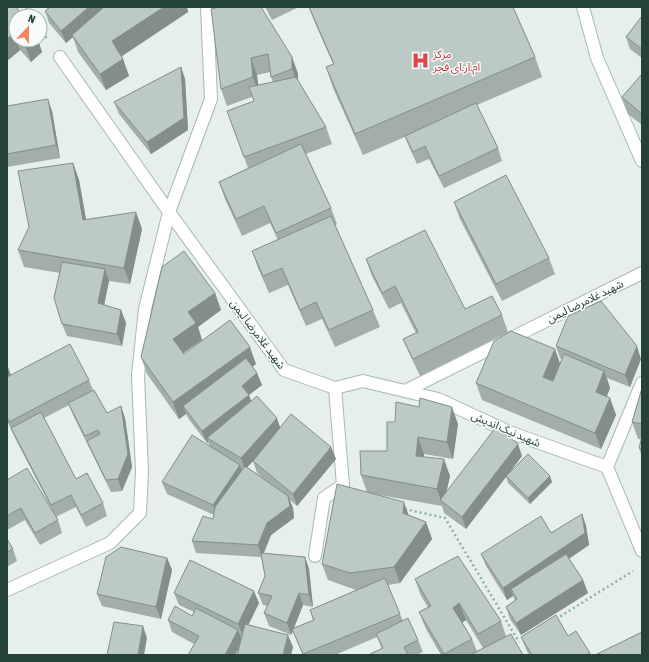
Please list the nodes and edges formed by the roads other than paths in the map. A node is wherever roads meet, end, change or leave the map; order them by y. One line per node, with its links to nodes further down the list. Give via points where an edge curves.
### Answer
1 (207, 7): 5 (street, via 211,99)
2 (582, 7): 4 (street, via 597,58)
3 (60, 57): 5 (street, شهید غلامرضا لیمن)
4 (642, 161)
5 (169, 212): 8 (street, شهید غلامرضا لیمن, via 284,370); 13 (street, via 145,309 138,375 142,472 140,513 110,543)
6 (642, 273): 9 (street, شهید غلامرضا لیمن)
7 (642, 383): 10 (street)
8 (335, 388): 9 (street, via 363,381); 12 (street, via 344,485 324,498)
9 (405, 391): 10 (street, شهید نیک اندیش, via 438,399 509,432)
10 (607, 467): 11 (street)
11 (642, 551)
12 (315, 556)
13 (7, 590)

